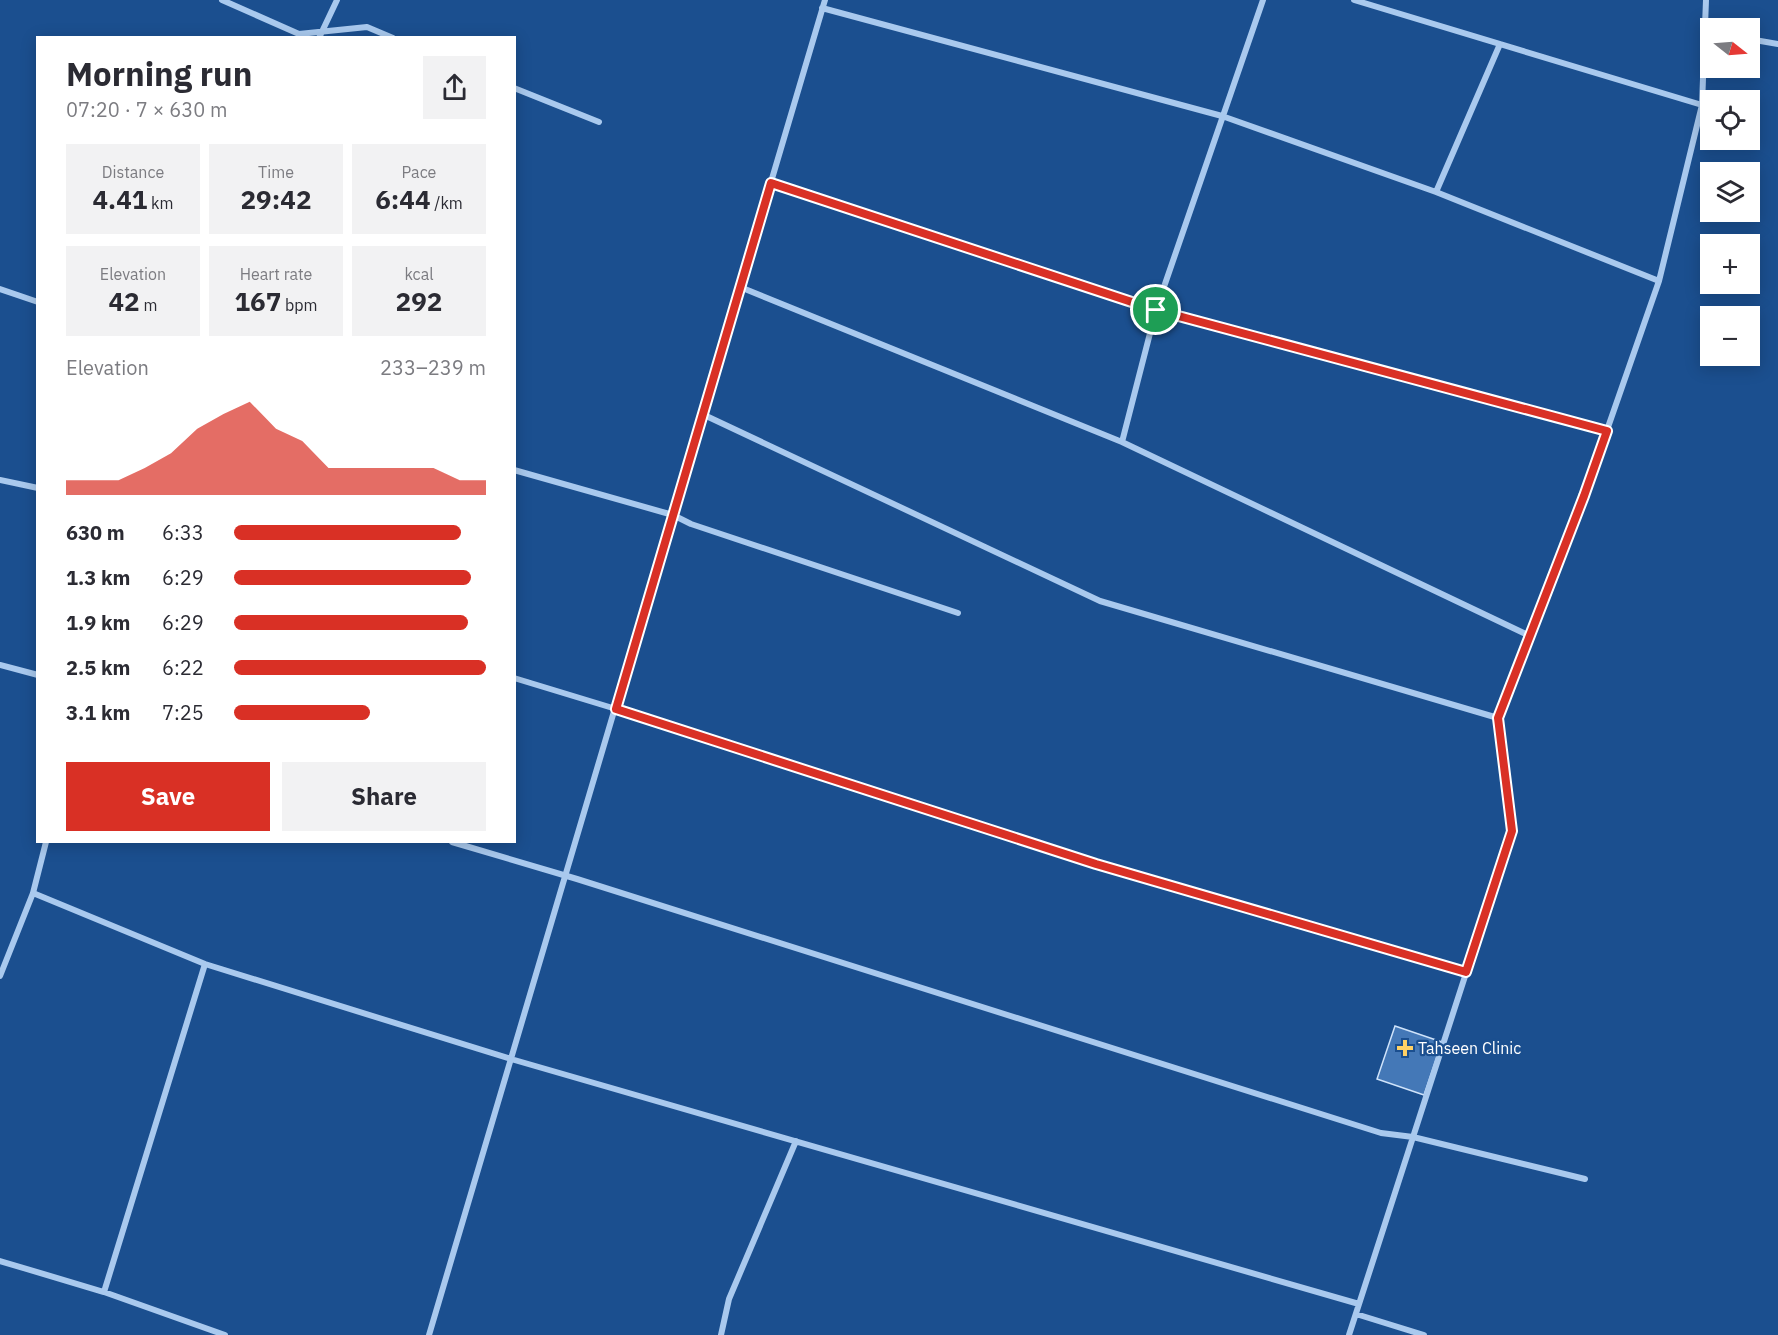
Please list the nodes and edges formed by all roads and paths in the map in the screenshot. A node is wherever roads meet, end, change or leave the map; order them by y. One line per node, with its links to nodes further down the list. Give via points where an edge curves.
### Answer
1 (222, 0): 9 (street, via 299,34)
2 (337, 0): 9 (street)
3 (825, 0): 7 (street)
4 (1263, 0): 17 (street)
5 (1354, 0): 12 (street)
6 (1706, 0): 8 (street)
7 (822, 8): 17 (street); 19 (street)
8 (1707, 18)
9 (320, 35): 10 (street, via 367,27)
10 (388, 36)
11 (1760, 41): 13 (street)
12 (1500, 44): 15 (street); 20 (street)
13 (1778, 44)
14 (516, 88): 18 (street)
15 (1700, 104)
16 (1700, 113): 21 (street)
17 (1222, 116): 20 (street); 25 (street)
18 (599, 122)
19 (771, 183): 22 (street); 25 (street)
20 (1436, 192): 21 (street)
21 (1659, 281): 27 (street)
22 (740, 287): 26 (street); 28 (street)
23 (0, 289): 24 (street)
24 (36, 301)
25 (1156, 310): 27 (street); 28 (street)
26 (702, 414): 32 (street); 39 (street, via 1100,601)
27 (1607, 431): 34 (street)
28 (1122, 442): 34 (street)
29 (516, 471): 32 (street)
30 (0, 480): 31 (street)
31 (36, 488)
32 (673, 515): 33 (street); 38 (street)
33 (958, 613)
34 (1530, 636): 39 (street)
35 (0, 665): 36 (street)
36 (36, 674)
37 (516, 679): 38 (street)
38 (616, 709): 42 (street); 46 (street, via 1096,864)
39 (1498, 718): 46 (street, via 1512,831)
40 (46, 843): 43 (street)
41 (455, 843): 42 (street)
42 (566, 876): 48 (street); 49 (street, via 1381,1133)
43 (33, 893): 44 (street); 45 (street)
44 (205, 964): 48 (street); 53 (street)
45 (2, 966): 47 (street)
46 (1466, 972): 49 (street)
47 (0, 976)
48 (511, 1059): 50 (street); 57 (street)
49 (1413, 1137): 51 (street); 54 (street)
50 (796, 1141): 54 (street); 58 (street, via 729,1299)
51 (1585, 1179)
52 (0, 1261): 53 (street)
53 (104, 1293): 56 (street)
54 (1359, 1304): 55 (street)
55 (1356, 1314): 59 (street); 60 (street)
56 (225, 1335)
57 (429, 1335)
58 (721, 1335)
59 (1349, 1335)
60 (1424, 1335)

